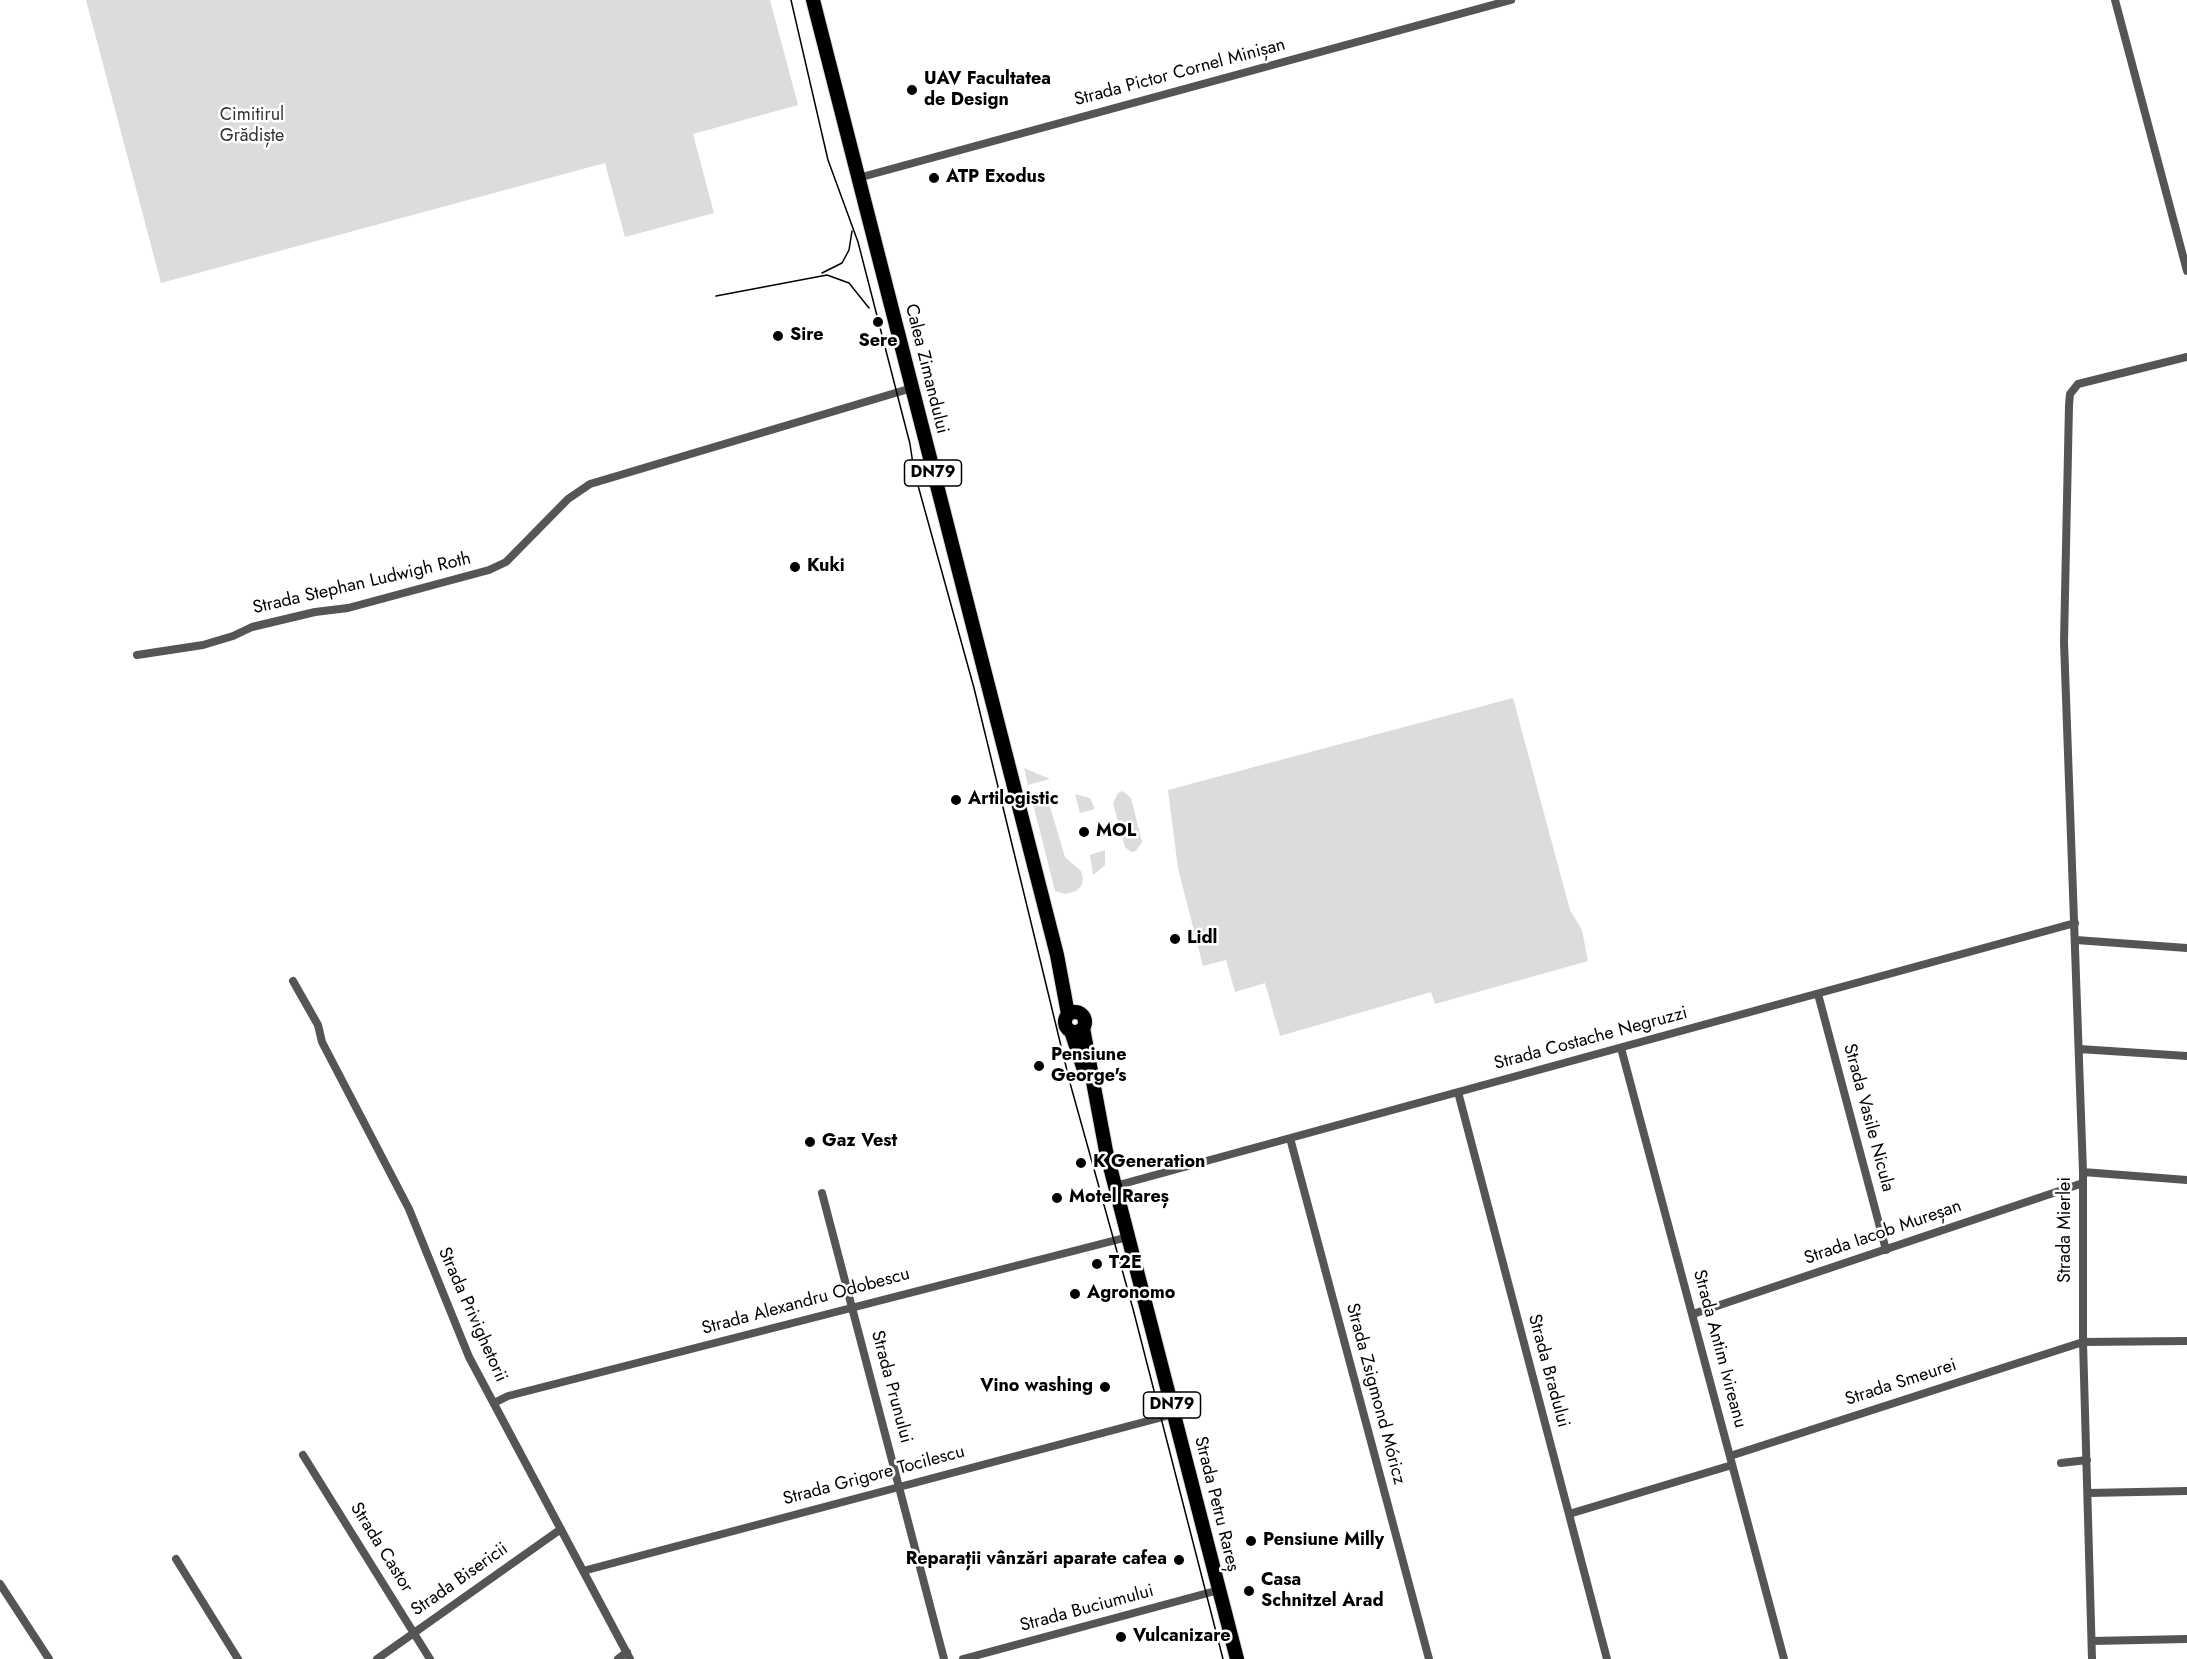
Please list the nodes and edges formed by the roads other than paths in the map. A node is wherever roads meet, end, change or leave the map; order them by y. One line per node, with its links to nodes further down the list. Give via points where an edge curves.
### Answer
1 (813, 0): 4 (main road, Calea Zimandului / DN79)
2 (1511, 0): 4 (street, Strada Pictor Cornel Minișan)
3 (2115, 0): 5 (street)
4 (858, 178): 7 (main road, Calea Zimandului / DN79)
5 (2187, 271)
6 (2187, 357): 9 (street, Strada Mierlei, via 2083,382 2070,394 2064,642)
7 (912, 388): 8 (street, Strada Stephan Ludwigh Roth, via 590,484 568,499 506,562 489,570 348,608 252,627 203,645); 18 (main road, Calea Zimandului / DN79, via 1073,1013 1065,1023 1077,1030)
8 (137, 655)
9 (2075, 923): 10 (street, Strada Mierlei); 13 (street, Strada Costache Negruzzi)
10 (2076, 940): 11 (street); 15 (street, Strada Mierlei)
11 (2187, 948)
12 (293, 981): 31 (street, Strada Privighetorii, via 409,1209 469,1357)
13 (1818, 994): 14 (street, Strada Costache Negruzzi); 26 (street, Strada Vasile Nicula)
14 (1621, 1048): 17 (street, Strada Costache Negruzzi); 28 (street, Strada Antim Ivireanu)
15 (2079, 1049): 16 (street); 20 (street, Strada Mierlei)
16 (2187, 1056)
17 (1458, 1092): 19 (street, Strada Costache Negruzzi); 41 (street, Strada Bradului)
18 (1098, 1114): 23 (main road, Strada Petru Rareș / DN79)
19 (1290, 1138): 23 (street, Strada Costache Negruzzi); 59 (street, Strada Zsigmond Móricz)
20 (2083, 1172): 21 (street); 22 (street, Strada Mierlei)
21 (2187, 1180)
22 (2083, 1183): 26 (street, Strada Iacob Mureșan); 30 (street, Strada Mierlei)
23 (1115, 1186): 25 (main road, Strada Petru Rareș / DN79)
24 (822, 1193): 27 (street, Strada Prunului)
25 (1128, 1237): 27 (street, Strada Alexandru Odobescu); 32 (main road, Strada Petru Rareș / DN79)
26 (1886, 1250): 28 (street, Strada Iacob Mureșan)
27 (853, 1306): 31 (street, Strada Alexandru Odobescu, via 508,1396); 38 (street, Strada Prunului)
28 (1693, 1314): 34 (street, Strada Antim Ivireanu)
29 (2187, 1341): 30 (street, Strada Smeurei)
30 (2083, 1342): 34 (street, Strada Smeurei); 35 (street, Strada Mierlei)
31 (494, 1403): 42 (street, Strada Privighetorii)
32 (1174, 1414): 38 (street, Strada Grigore Tocilescu); 46 (main road, Strada Petru Rareș / DN79)
33 (303, 1455): 47 (street, Strada Castor)
34 (1730, 1456): 37 (street, Strada Antim Ivireanu)
35 (2087, 1460): 36 (street); 40 (street, Strada Mierlei)
36 (2061, 1463)
37 (1732, 1465): 41 (street); 61 (street, Strada Antim Ivireanu)
38 (901, 1485): 44 (street, Strada Grigore Tocilescu); 56 (street, Strada Prunului)
39 (2187, 1491): 40 (street)
40 (2088, 1493): 49 (street, Strada Mierlei)
41 (1569, 1514): 60 (street, Strada Bradului)
42 (561, 1529): 44 (street, Strada Privighetorii); 47 (street, Strada Bisericii)
43 (176, 1559): 52 (street)
44 (583, 1571): 50 (street, Strada Privighetorii)
45 (0, 1584): 51 (street)
46 (1219, 1590): 57 (street, Strada Buciumului); 58 (main road, Strada Petru Rareș / DN79)
47 (414, 1632): 53 (street, Strada Bisericii); 54 (street, Strada Castor)
48 (2187, 1640): 49 (street)
49 (2091, 1641): 62 (street, Strada Mierlei)
50 (629, 1656): 55 (street)
51 (49, 1659)
52 (238, 1659)
53 (377, 1659)
54 (430, 1659)
55 (618, 1659)
56 (944, 1659)
57 (963, 1659)
58 (1237, 1659)
59 (1429, 1659)
60 (1607, 1659)
61 (1784, 1659)
62 (2092, 1659)

